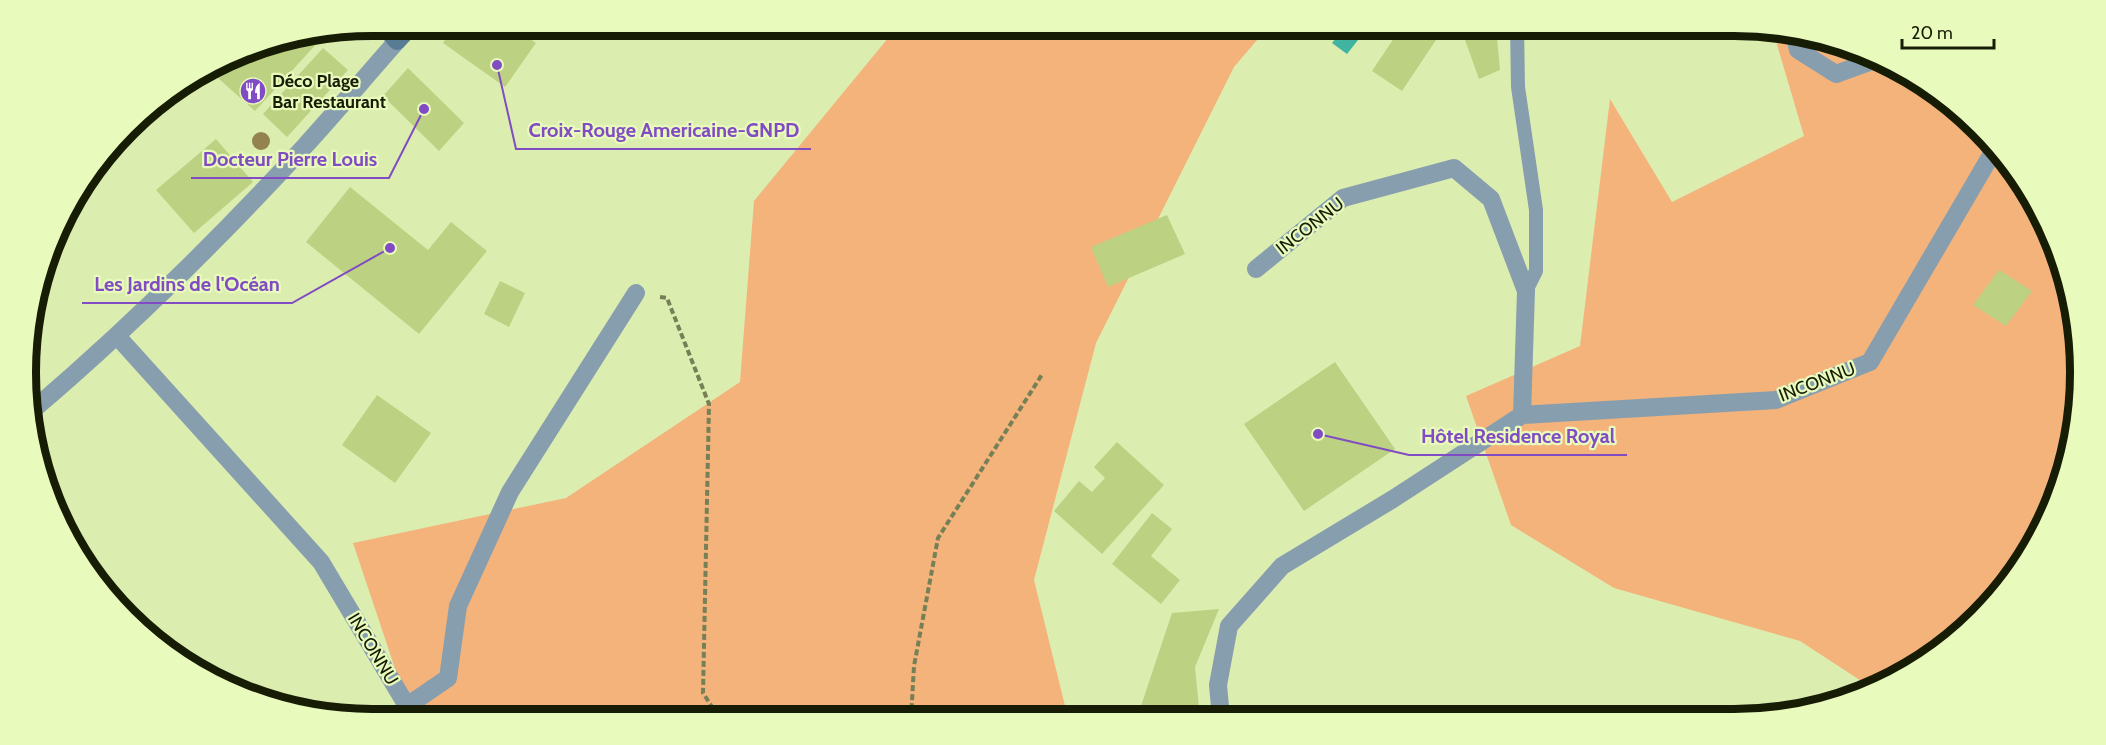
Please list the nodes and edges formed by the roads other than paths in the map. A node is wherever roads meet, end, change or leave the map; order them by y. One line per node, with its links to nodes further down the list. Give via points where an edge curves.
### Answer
1 (393, 36): 4 (street)
2 (402, 36): 4 (street)
3 (1517, 36): 9 (lane, via 1518,87 1536,210 1536,271)
4 (397, 41): 11 (street, via 305,147)
5 (1796, 42): 6 (street, via 1798,50 1836,74)
6 (1866, 64)
7 (1990, 156): 13 (street, INCONNU, via 1870,362 1776,400)
8 (1256, 269): 9 (street, INCONNU, via 1342,198 1454,168 1491,199)
9 (1526, 291): 13 (street, INCONNU)
10 (636, 293): 15 (street, INCONNU, via 510,492 458,606 448,678)
11 (117, 336): 12 (street); 14 (street, INCONNU, via 321,562)
12 (38, 405)
13 (1522, 415): 16 (street, via 1393,500 1282,566 1228,626 1218,685)
14 (404, 709)
15 (411, 709)
16 (1220, 709)

